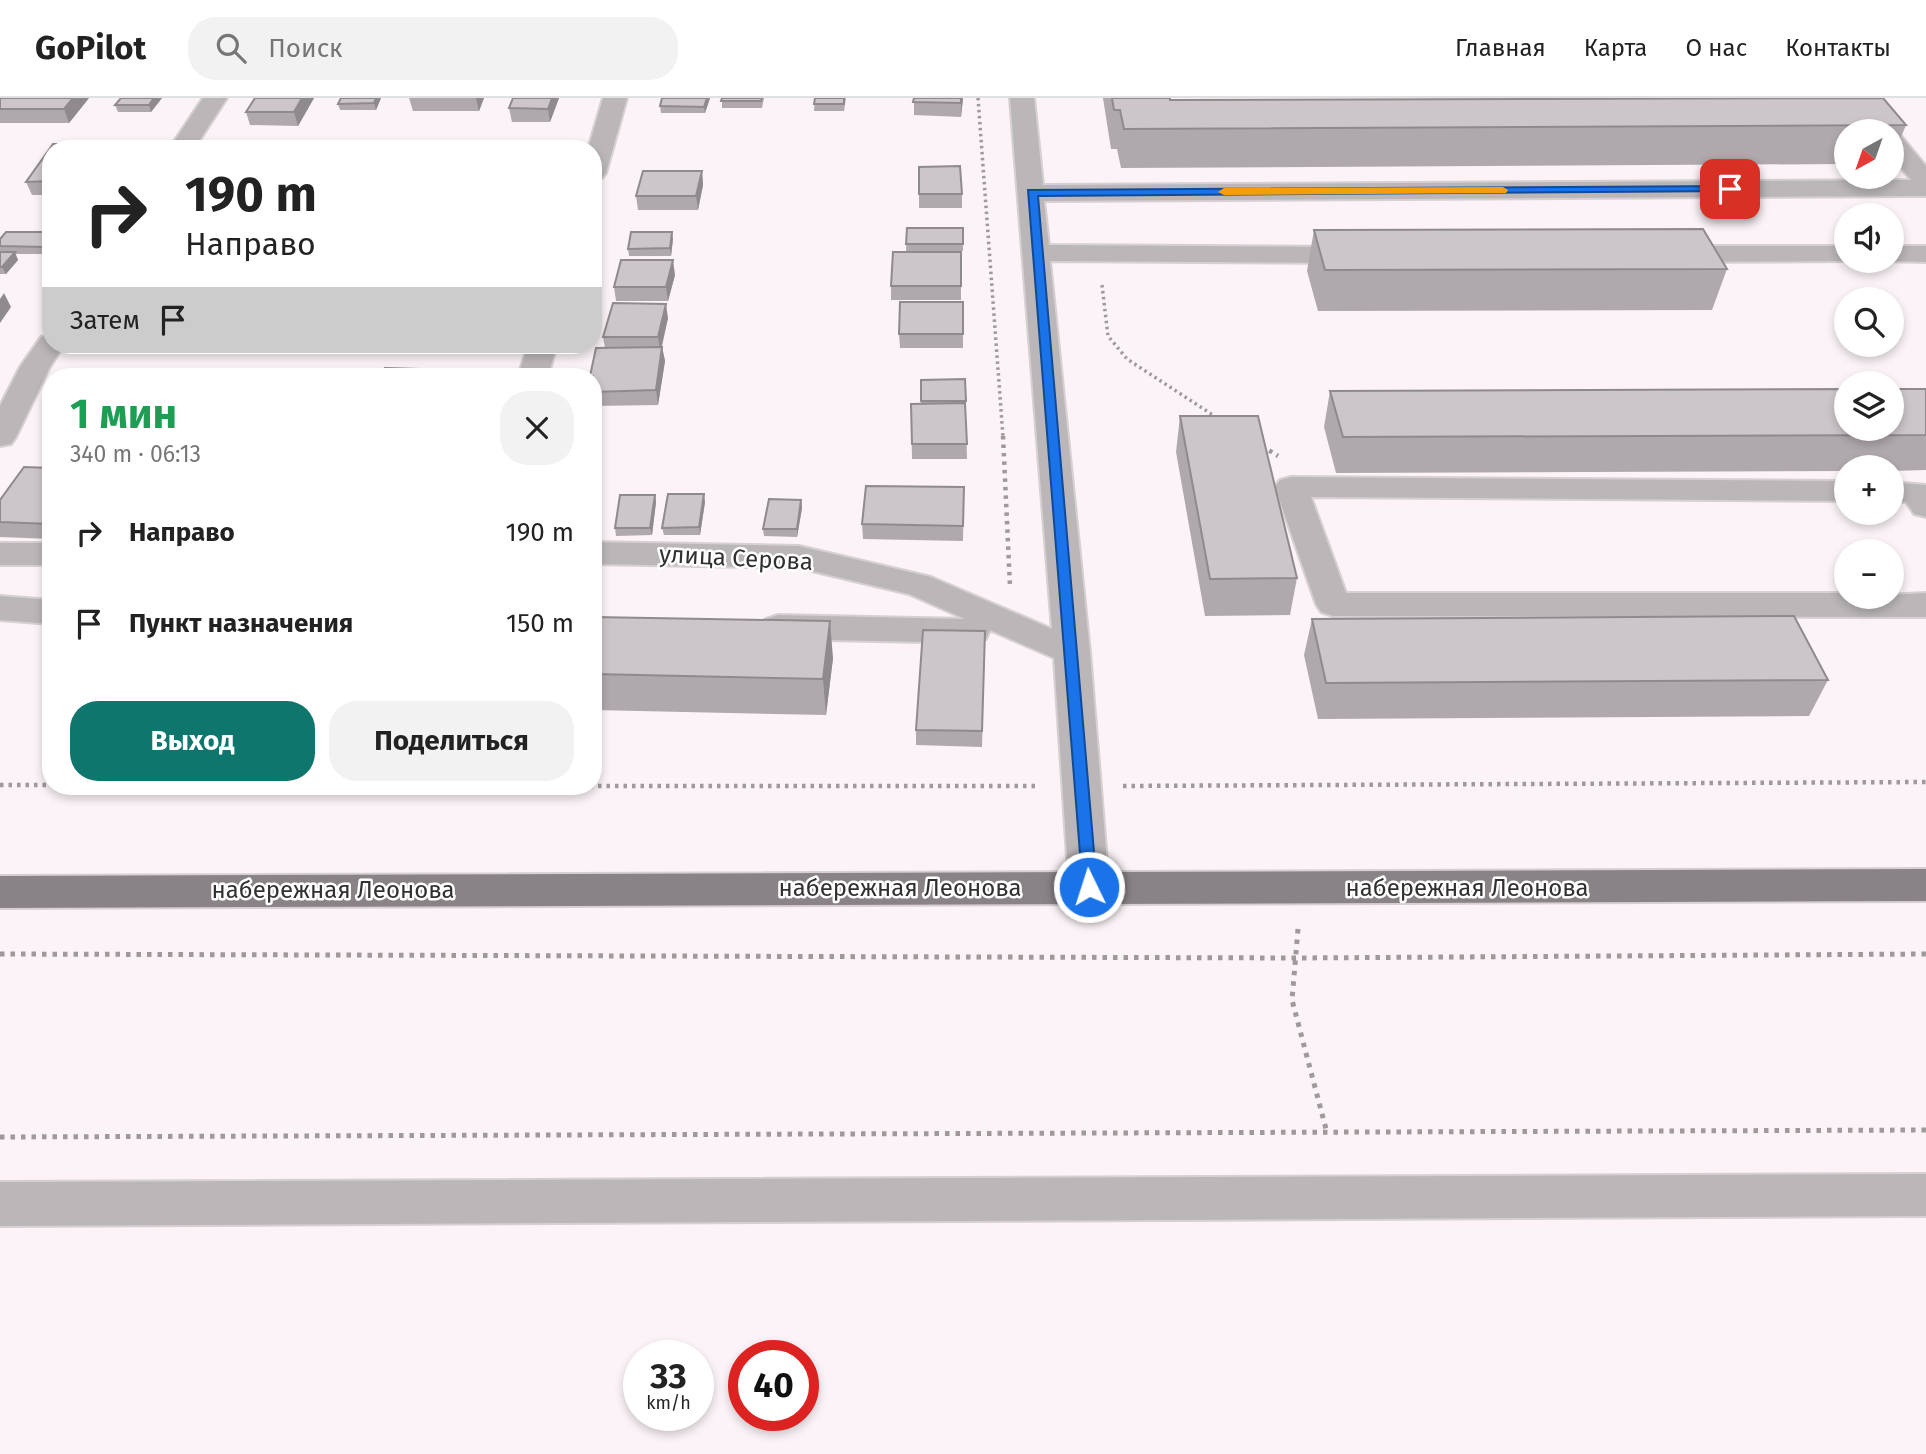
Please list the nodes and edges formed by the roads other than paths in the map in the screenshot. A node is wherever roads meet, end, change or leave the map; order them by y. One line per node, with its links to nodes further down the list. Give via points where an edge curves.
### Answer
1 (215, 98): 4 (street)
2 (615, 98): 5 (street)
3 (1022, 98): 9 (street)
4 (187, 140)
5 (602, 142)
6 (1904, 156): 7 (street)
7 (1926, 182)
8 (1926, 188): 9 (street)
9 (1032, 193): 10 (street)
10 (1037, 253): 15 (street); 29 (street)
11 (1639, 254): 12 (street)
12 (1834, 254)
13 (1904, 254): 14 (street)
14 (1926, 254)
15 (1389, 255)
16 (44, 354): 17 (street)
17 (0, 437)
18 (1834, 491): 24 (street, via 1291,487 1333,604)
19 (1904, 492): 20 (street, via 1916,492)
20 (1926, 507)
21 (602, 553): 28 (street, улица Серова, via 799,557 919,585)
22 (0, 554): 23 (street)
23 (42, 554)
24 (1926, 605)
25 (0, 608): 26 (street)
26 (42, 611)
27 (743, 626): 28 (street)
28 (1019, 629): 29 (street, улица Серова)
29 (1072, 652): 31 (street)
30 (1926, 885): 31 (main road, набережная Леонова)
31 (1089, 887): 32 (main road, набережная Леонова)
32 (0, 892)
33 (1926, 1195): 34 (street)
34 (0, 1204)

